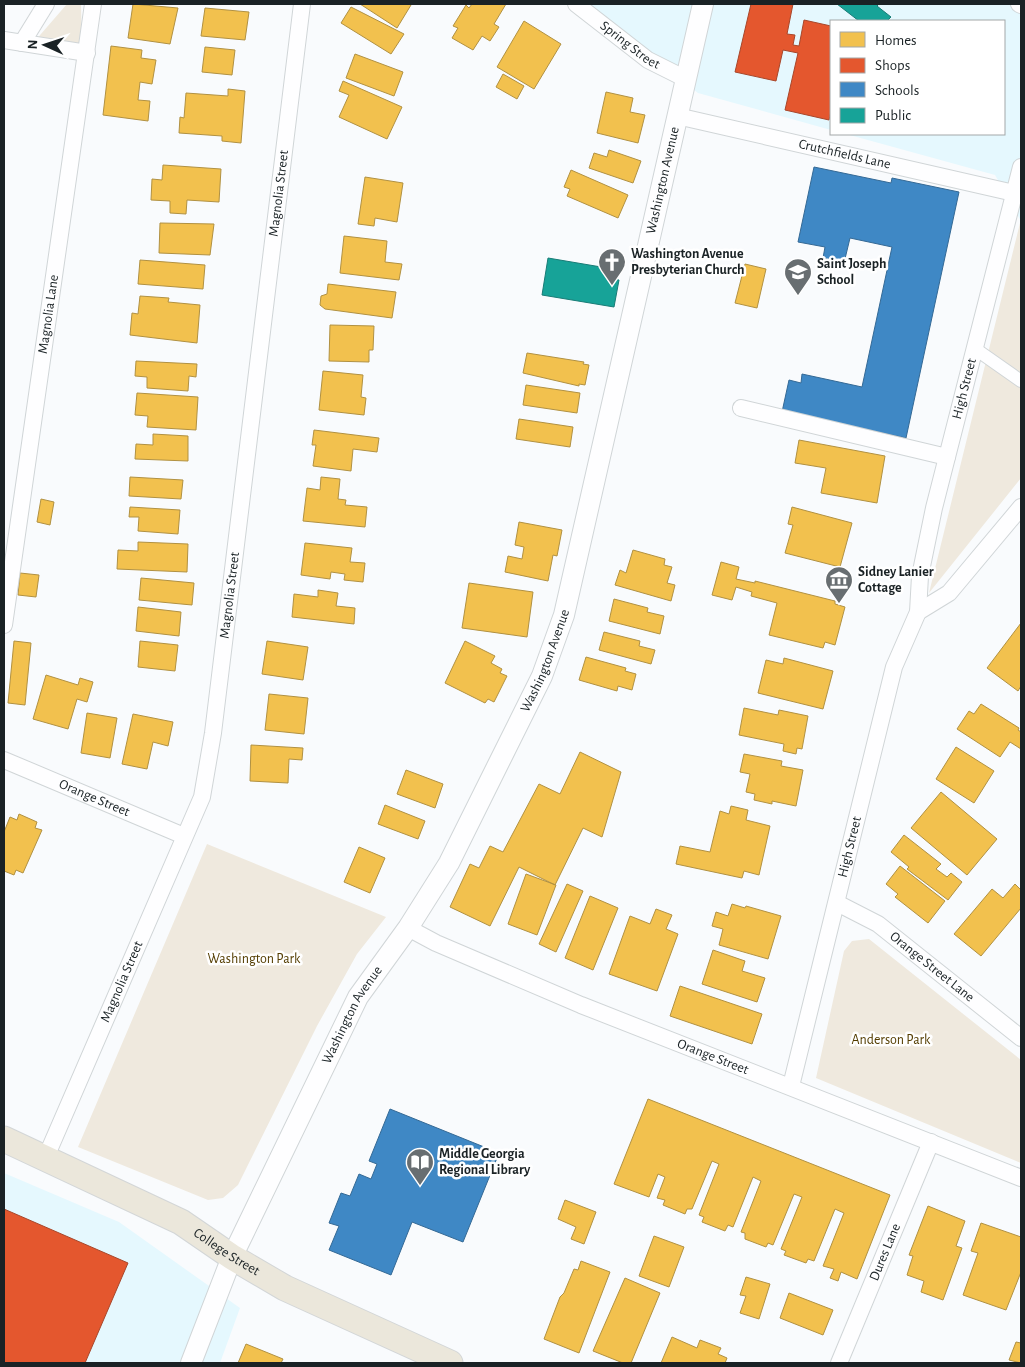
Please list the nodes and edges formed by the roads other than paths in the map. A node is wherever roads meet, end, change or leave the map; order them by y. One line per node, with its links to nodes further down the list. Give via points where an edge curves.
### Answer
1 (46, 4): 7 (street)
2 (93, 4): 8 (street, Magnolia Lane)
3 (302, 4): 21 (street, Magnolia Street, via 213,733 202,797)
4 (576, 4): 9 (street, Spring Street, via 648,60)
5 (704, 4): 9 (street, Washington Avenue)
6 (4, 40): 7 (street)
7 (22, 43): 8 (street)
8 (87, 53): 19 (street, Magnolia Lane)
9 (686, 80): 10 (street, Washington Avenue)
10 (677, 116): 12 (street, Crutchfields Lane); 23 (street, Washington Avenue, via 564,615 542,676 449,863)
11 (1021, 167): 12 (street, High Street)
12 (1014, 193): 13 (street, High Street)
13 (974, 348): 14 (street); 16 (street, High Street)
14 (1021, 381)
15 (741, 408): 16 (street)
16 (947, 457): 18 (street, High Street, via 920,576)
17 (1021, 506): 18 (street, via 949,593)
18 (918, 612): 22 (street, High Street, via 894,667)
19 (4, 625)
20 (4, 760): 21 (street, Orange Street)
21 (184, 836): 28 (street, Magnolia Street)
22 (837, 903): 24 (street, Orange Street Lane, via 878,924); 25 (street, High Street)
23 (408, 928): 25 (street, Orange Street, via 581,1005); 30 (street, Washington Avenue, via 358,997)
24 (1021, 1038)
25 (791, 1086): 27 (street, Orange Street)
26 (4, 1139): 28 (main road, College Street)
27 (931, 1142): 29 (street, Orange Street); 33 (street, Dures Lane)
28 (46, 1157): 30 (main road, College Street, via 181,1222)
29 (1021, 1178)
30 (232, 1258): 31 (street, Washington Avenue); 32 (main road, College Street, via 285,1288)
31 (191, 1363)
32 (450, 1363)
33 (839, 1363)

